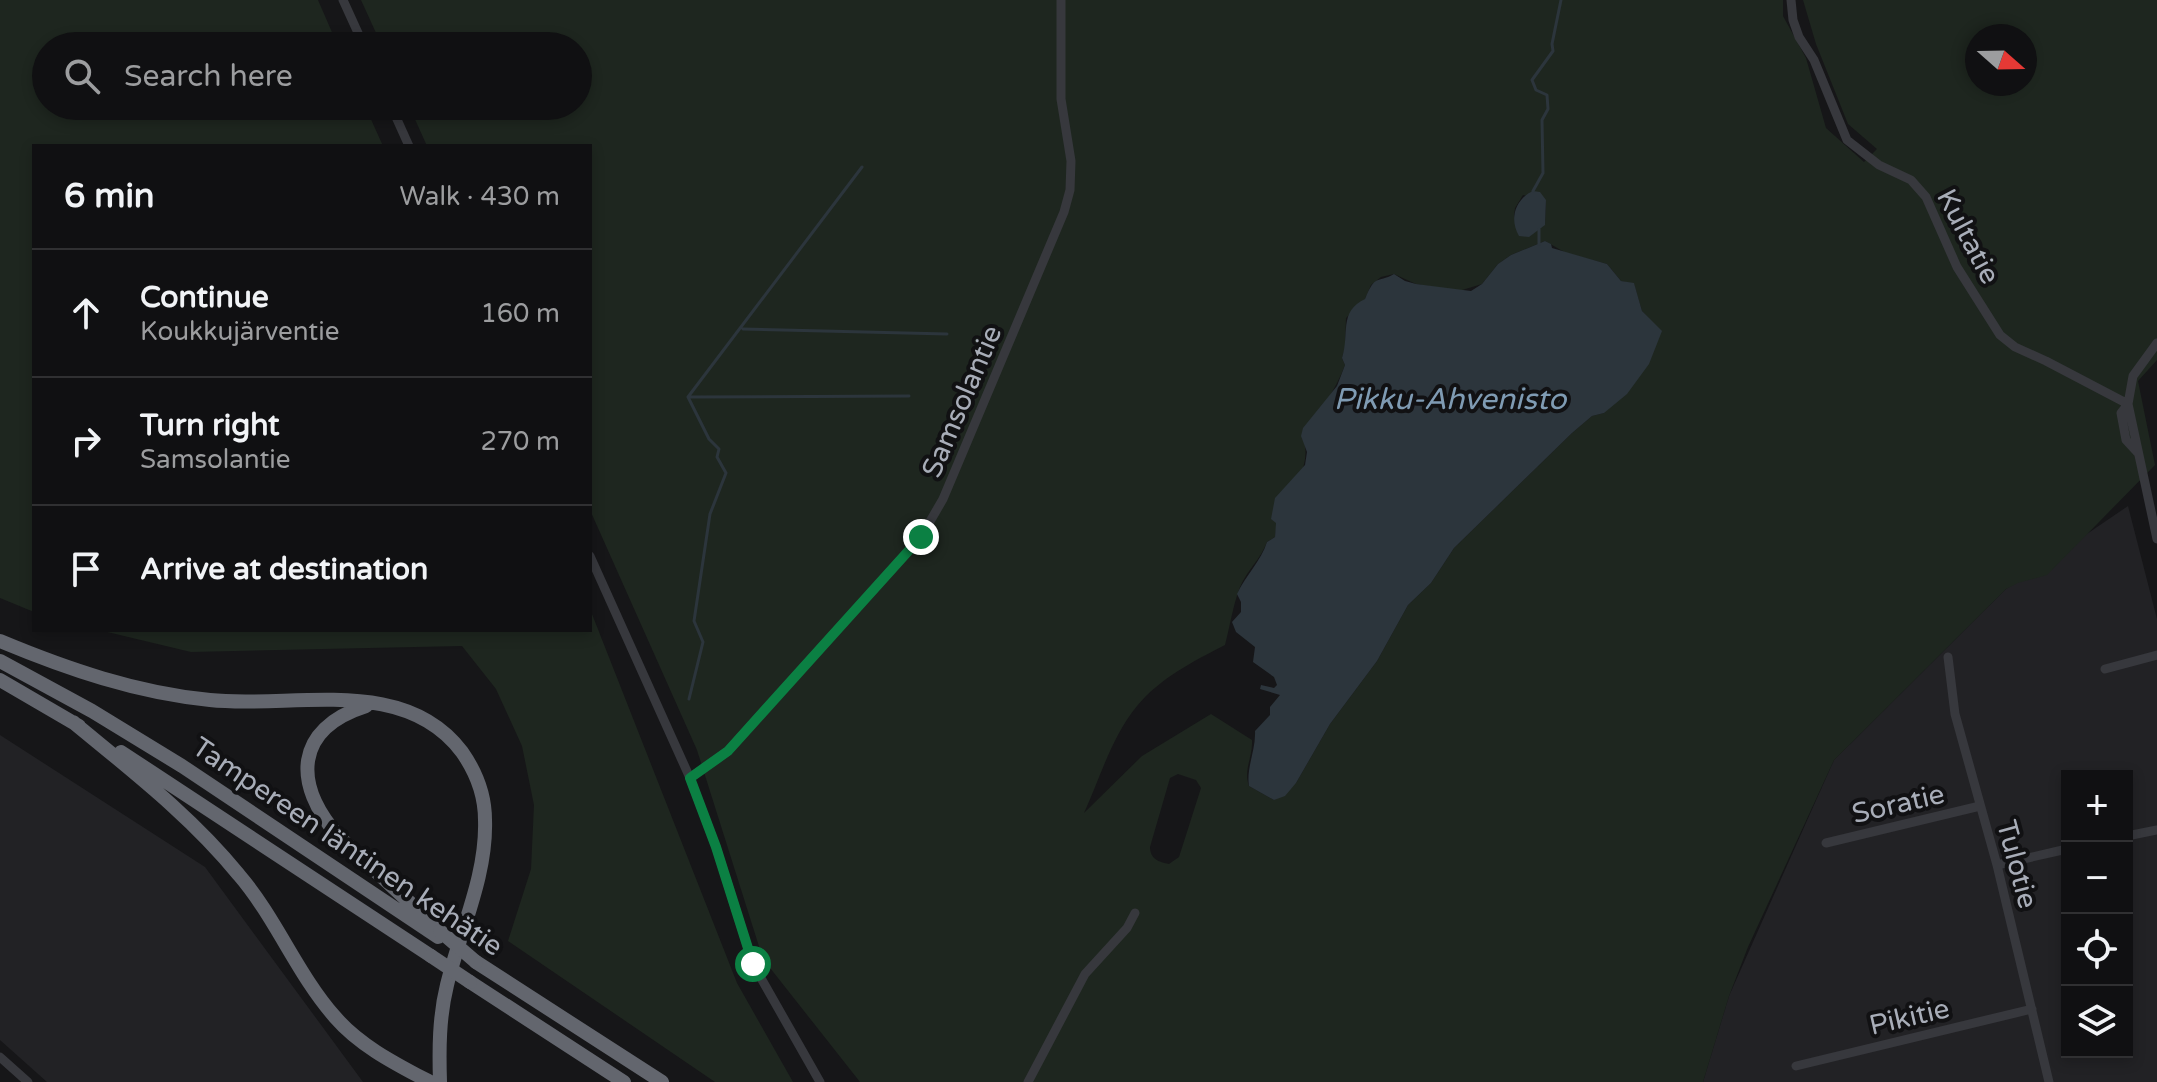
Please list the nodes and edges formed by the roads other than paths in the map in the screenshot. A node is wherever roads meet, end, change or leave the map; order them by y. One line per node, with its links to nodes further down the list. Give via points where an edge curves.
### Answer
1 (343, 0): 4 (street)
2 (1061, 0): 20 (street, Samsolantie, via 1061,99 1070,190 943,499 921,537 728,751)
3 (1791, 0): 8 (street, Kultatie, via 1799,37 1847,140 1879,165 1911,180 1926,197 1957,267 2000,335)
4 (358, 32)
5 (397, 120): 6 (street)
6 (408, 144)
7 (2157, 343): 8 (street, via 2133,376)
8 (2128, 404): 9 (street, via 2121,413 2123,434 2138,453)
9 (2152, 494): 10 (street)
10 (2157, 539)
11 (592, 560): 20 (street)
12 (0, 641): 18 (highway, via 101,679 211,701)
13 (2157, 655): 16 (street)
14 (1948, 657): 21 (street, Tulotie, via 1955,714)
15 (0, 661): 28 (highway, Tampereen läntinen kehätie, via 182,766)
16 (2105, 669)
17 (0, 680): 19 (highway, Tampereen läntinen kehätie)
18 (374, 703): 28 (highway, via 337,718 320,734 309,761 308,782 324,820); 34 (highway, via 417,716 448,736 474,773 484,808 480,873 441,1018)
19 (73, 722): 33 (highway, via 215,846 253,891 340,1022 383,1057); 35 (highway, Tampereen läntinen kehätie, bridge)
20 (690, 778): 37 (street, via 753,964)
21 (1980, 806): 24 (street, Soratie); 26 (street, Tulotie)
22 (2157, 830): 23 (street)
23 (2133, 835)
24 (1826, 843)
25 (2061, 850): 26 (street)
26 (1997, 865): 29 (street, Tulotie)
27 (1135, 913): 38 (street, via 1085,974)
28 (439, 934): 36 (highway, Tampereen läntinen kehätie, bridge)
29 (2032, 1009): 31 (street, Pikitie); 39 (street, Tulotie)
30 (0, 1057): 32 (street)
31 (1796, 1066)
32 (28, 1082)
33 (430, 1082)
34 (440, 1082)
35 (624, 1082)
36 (662, 1082)
37 (820, 1082)
38 (1028, 1082)
39 (2049, 1082)

